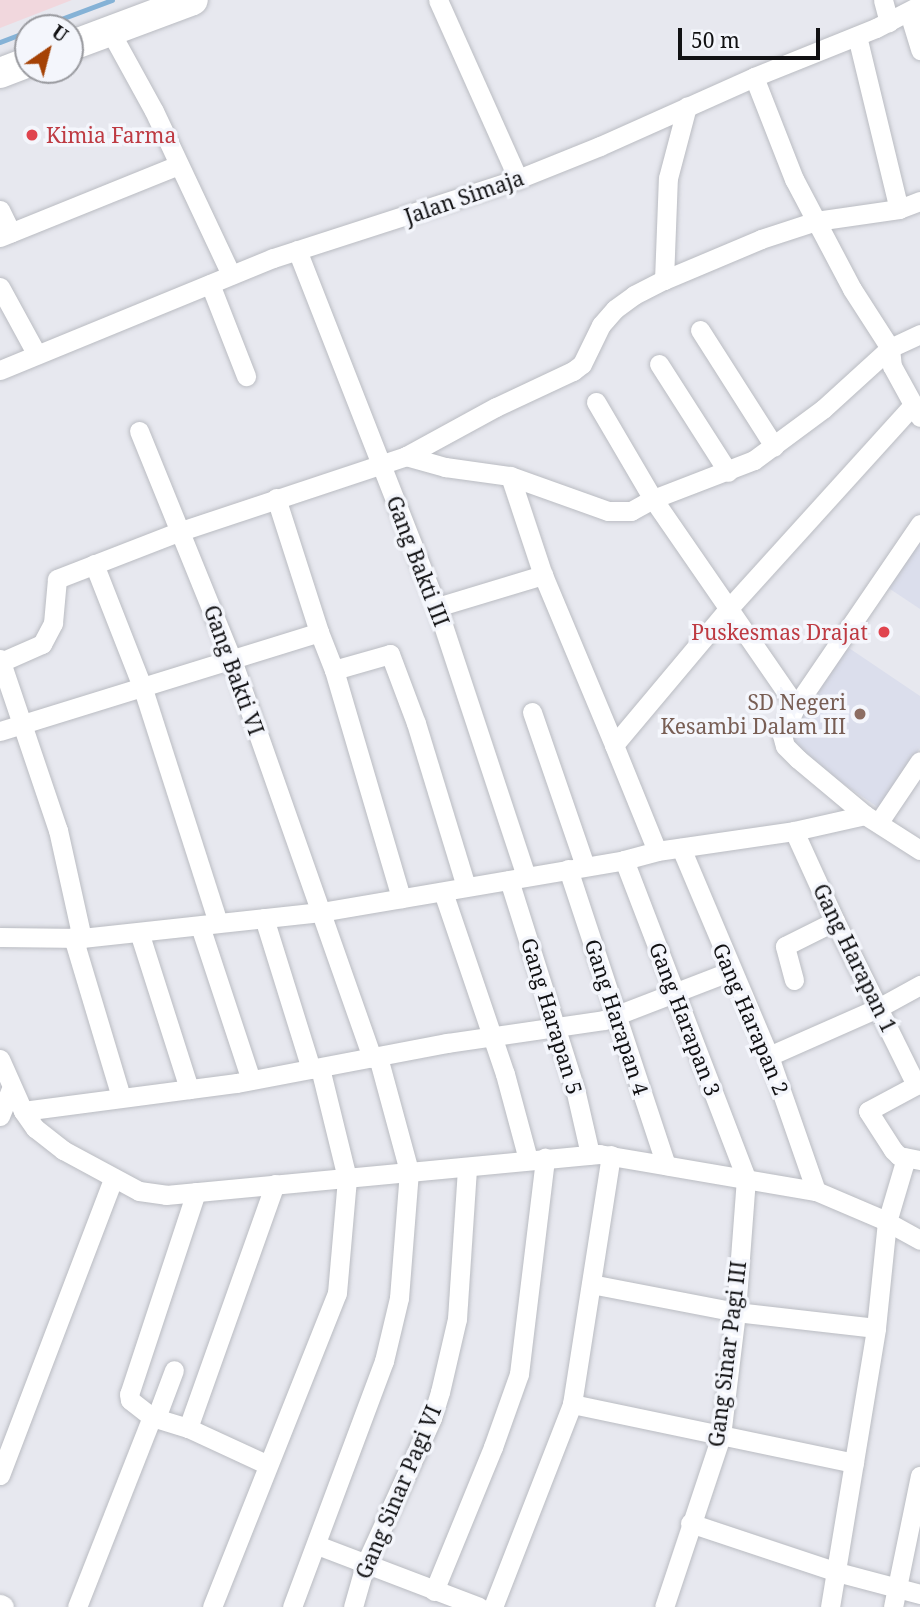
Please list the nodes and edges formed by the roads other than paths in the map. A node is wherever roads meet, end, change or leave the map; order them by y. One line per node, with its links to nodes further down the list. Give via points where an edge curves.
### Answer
1 (438, 0): 13 (street)
2 (883, 0): 6 (street)
3 (189, 1): 5 (main road)
4 (914, 9): 6 (street, Jalan Simaja); 9 (street)
5 (132, 15): 8 (main road); 12 (street, via 154,111)
6 (890, 22): 7 (street, Jalan Simaja)
7 (857, 36): 10 (street, Jalan Simaja); 15 (street)
8 (84, 40)
9 (920, 50)
10 (754, 77): 11 (street, Jalan Simaja); 17 (street, via 776,140)
11 (687, 106): 13 (street, Jalan Simaja); 21 (street, via 668,178)
12 (178, 165): 18 (street); 20 (street)
13 (518, 179): 19 (street, Jalan Simaja)
14 (920, 201): 15 (street)
15 (899, 209): 17 (street)
16 (0, 210): 18 (street)
17 (816, 221): 21 (street); 26 (street)
18 (6, 235)
19 (298, 250): 20 (street, Jalan Simaja); 36 (street, Gang Bakti III)
20 (232, 275): 22 (street, Jalan Simaja)
21 (664, 280): 35 (street, via 615,309 582,364 573,371)
22 (210, 284): 27 (street, Jalan Simaja); 30 (street)
23 (0, 287): 27 (street)
24 (700, 330): 34 (street)
25 (920, 334): 26 (street)
26 (890, 348): 32 (street, via 892,366); 34 (street)
27 (36, 353): 29 (street, Jalan Simaja)
28 (659, 365): 37 (street)
29 (0, 370)
30 (246, 376)
31 (596, 402): 40 (street)
32 (916, 411): 46 (street)
33 (138, 431): 42 (street, Gang Bakti VI)
34 (774, 446): 37 (street)
35 (406, 456): 36 (street); 38 (street)
36 (381, 465): 39 (street); 45 (street, Gang Bakti III)
37 (728, 472): 40 (street)
38 (510, 476): 40 (street, via 608,511 631,511); 44 (street)
39 (276, 498): 42 (street); 47 (street)
40 (653, 499): 46 (street)
41 (920, 523): 52 (street)
42 (181, 531): 43 (street); 48 (street, Gang Bakti VI)
43 (94, 564): 49 (street, via 57,579 53,623 42,644); 51 (street)
44 (543, 575): 45 (street); 56 (street)
45 (437, 607): 65 (street, Gang Bakti III)
46 (729, 608): 52 (street); 56 (street)
47 (319, 632): 48 (street); 50 (street)
48 (232, 660): 51 (street); 69 (street, Gang Bakti VI)
49 (1, 661): 54 (street)
50 (334, 670): 66 (street, via 388,654 392,657); 68 (street)
51 (143, 689): 54 (street); 72 (street)
52 (796, 706): 58 (street, via 782,735 785,746)
53 (532, 712): 64 (street, Gang Harapan 4)
54 (24, 724): 55 (street); 75 (street, via 58,830)
55 (0, 731)
56 (614, 745): 62 (street)
57 (920, 761): 58 (street)
58 (872, 819): 59 (street); 61 (street)
59 (794, 831): 60 (street); 71 (street, Gang Harapan 1)
60 (681, 848): 62 (street); 76 (street, Gang Harapan 2)
61 (920, 850)
62 (657, 851): 63 (street)
63 (624, 860): 64 (street); 79 (street, Gang Harapan 3)
64 (576, 867): 65 (street); 81 (street, Gang Harapan 4)
65 (518, 878): 66 (street); 82 (street, Gang Harapan 5)
66 (466, 887): 67 (street)
67 (443, 892): 68 (street); 83 (street)
68 (401, 898): 69 (street)
69 (321, 912): 70 (street); 85 (street, Gang Bakti VI)
70 (264, 918): 72 (street); 87 (street)
71 (835, 921): 77 (street, via 788,942); 80 (street, Gang Harapan 1)
72 (209, 924): 73 (street); 88 (street)
73 (139, 932): 75 (street); 91 (street)
74 (0, 937): 75 (street)
75 (77, 937): 92 (street)
76 (731, 971): 79 (street); 84 (street, Gang Harapan 2)
77 (794, 980)
78 (920, 985): 80 (street)
79 (676, 994): 81 (street); 103 (street, Gang Harapan 3)
80 (880, 1007): 84 (street); 89 (street, Gang Harapan 1)
81 (617, 1016): 82 (street); 99 (street, Gang Harapan 4)
82 (555, 1027): 83 (street); 95 (street, Gang Harapan 5)
83 (491, 1036): 85 (street); 97 (street)
84 (769, 1056): 106 (street, Gang Harapan 2)
85 (375, 1057): 87 (street); 101 (street, Gang Bakti VI)
86 (0, 1059): 90 (street)
87 (316, 1068): 88 (street); 102 (street)
88 (251, 1080): 91 (street)
89 (918, 1084): 98 (street, via 868,1111 893,1150)
90 (12, 1087): 93 (street); 94 (street)
91 (189, 1089): 92 (street)
92 (121, 1097): 93 (street)
93 (23, 1111): 104 (street, via 50,1141)
94 (0, 1116)
95 (590, 1154): 96 (street); 97 (street)
96 (611, 1155): 99 (street); 110 (street)
97 (536, 1158): 100 (street); 128 (street, via 519,1374)
98 (913, 1159): 108 (street)
99 (666, 1165): 103 (street)
100 (467, 1169): 101 (street); 125 (street, Gang Sinar Pagi VI, via 457,1319 440,1392)
101 (409, 1171): 102 (street); 124 (street, Gang Bakti VI, via 399,1298 384,1361)
102 (347, 1178): 105 (street); 119 (street, via 337,1293)
103 (746, 1178): 106 (street); 111 (street, Gang Sinar Pagi III)
104 (113, 1179): 107 (street, via 139,1191 166,1195); 120 (street)
105 (275, 1184): 107 (street); 116 (street)
106 (817, 1191): 108 (street)
107 (197, 1192): 115 (street, via 129,1394 134,1406)
108 (887, 1223): 109 (street); 112 (street)
109 (920, 1240)
110 (591, 1284): 111 (street); 114 (street)
111 (736, 1312): 112 (street); 117 (street, Gang Sinar Pagi III)
112 (876, 1328): 118 (street)
113 (174, 1370): 115 (street)
114 (572, 1404): 117 (street); 135 (street)
115 (154, 1418): 116 (street); 130 (street)
116 (188, 1429): 119 (street)
117 (721, 1436): 118 (street); 122 (street, Gang Sinar Pagi III)
118 (855, 1463): 126 (street)
119 (268, 1465): 131 (street)
120 (0, 1475)
121 (920, 1476): 123 (street)
122 (690, 1523): 126 (street); 136 (street, Gang Sinar Pagi III)
123 (915, 1533): 127 (street)
124 (317, 1545): 125 (street); 132 (street, Gang Bakti VI)
125 (365, 1565): 128 (street); 133 (street, Gang Sinar Pagi VI)
126 (837, 1572): 127 (street); 137 (street)
127 (897, 1587): 129 (street); 138 (street)
128 (434, 1591): 134 (street)
129 (920, 1594)
130 (77, 1607)
131 (212, 1607)
132 (292, 1607)
133 (353, 1607)
134 (479, 1607)
135 (493, 1607)
136 (664, 1607)
137 (830, 1607)
138 (892, 1607)

